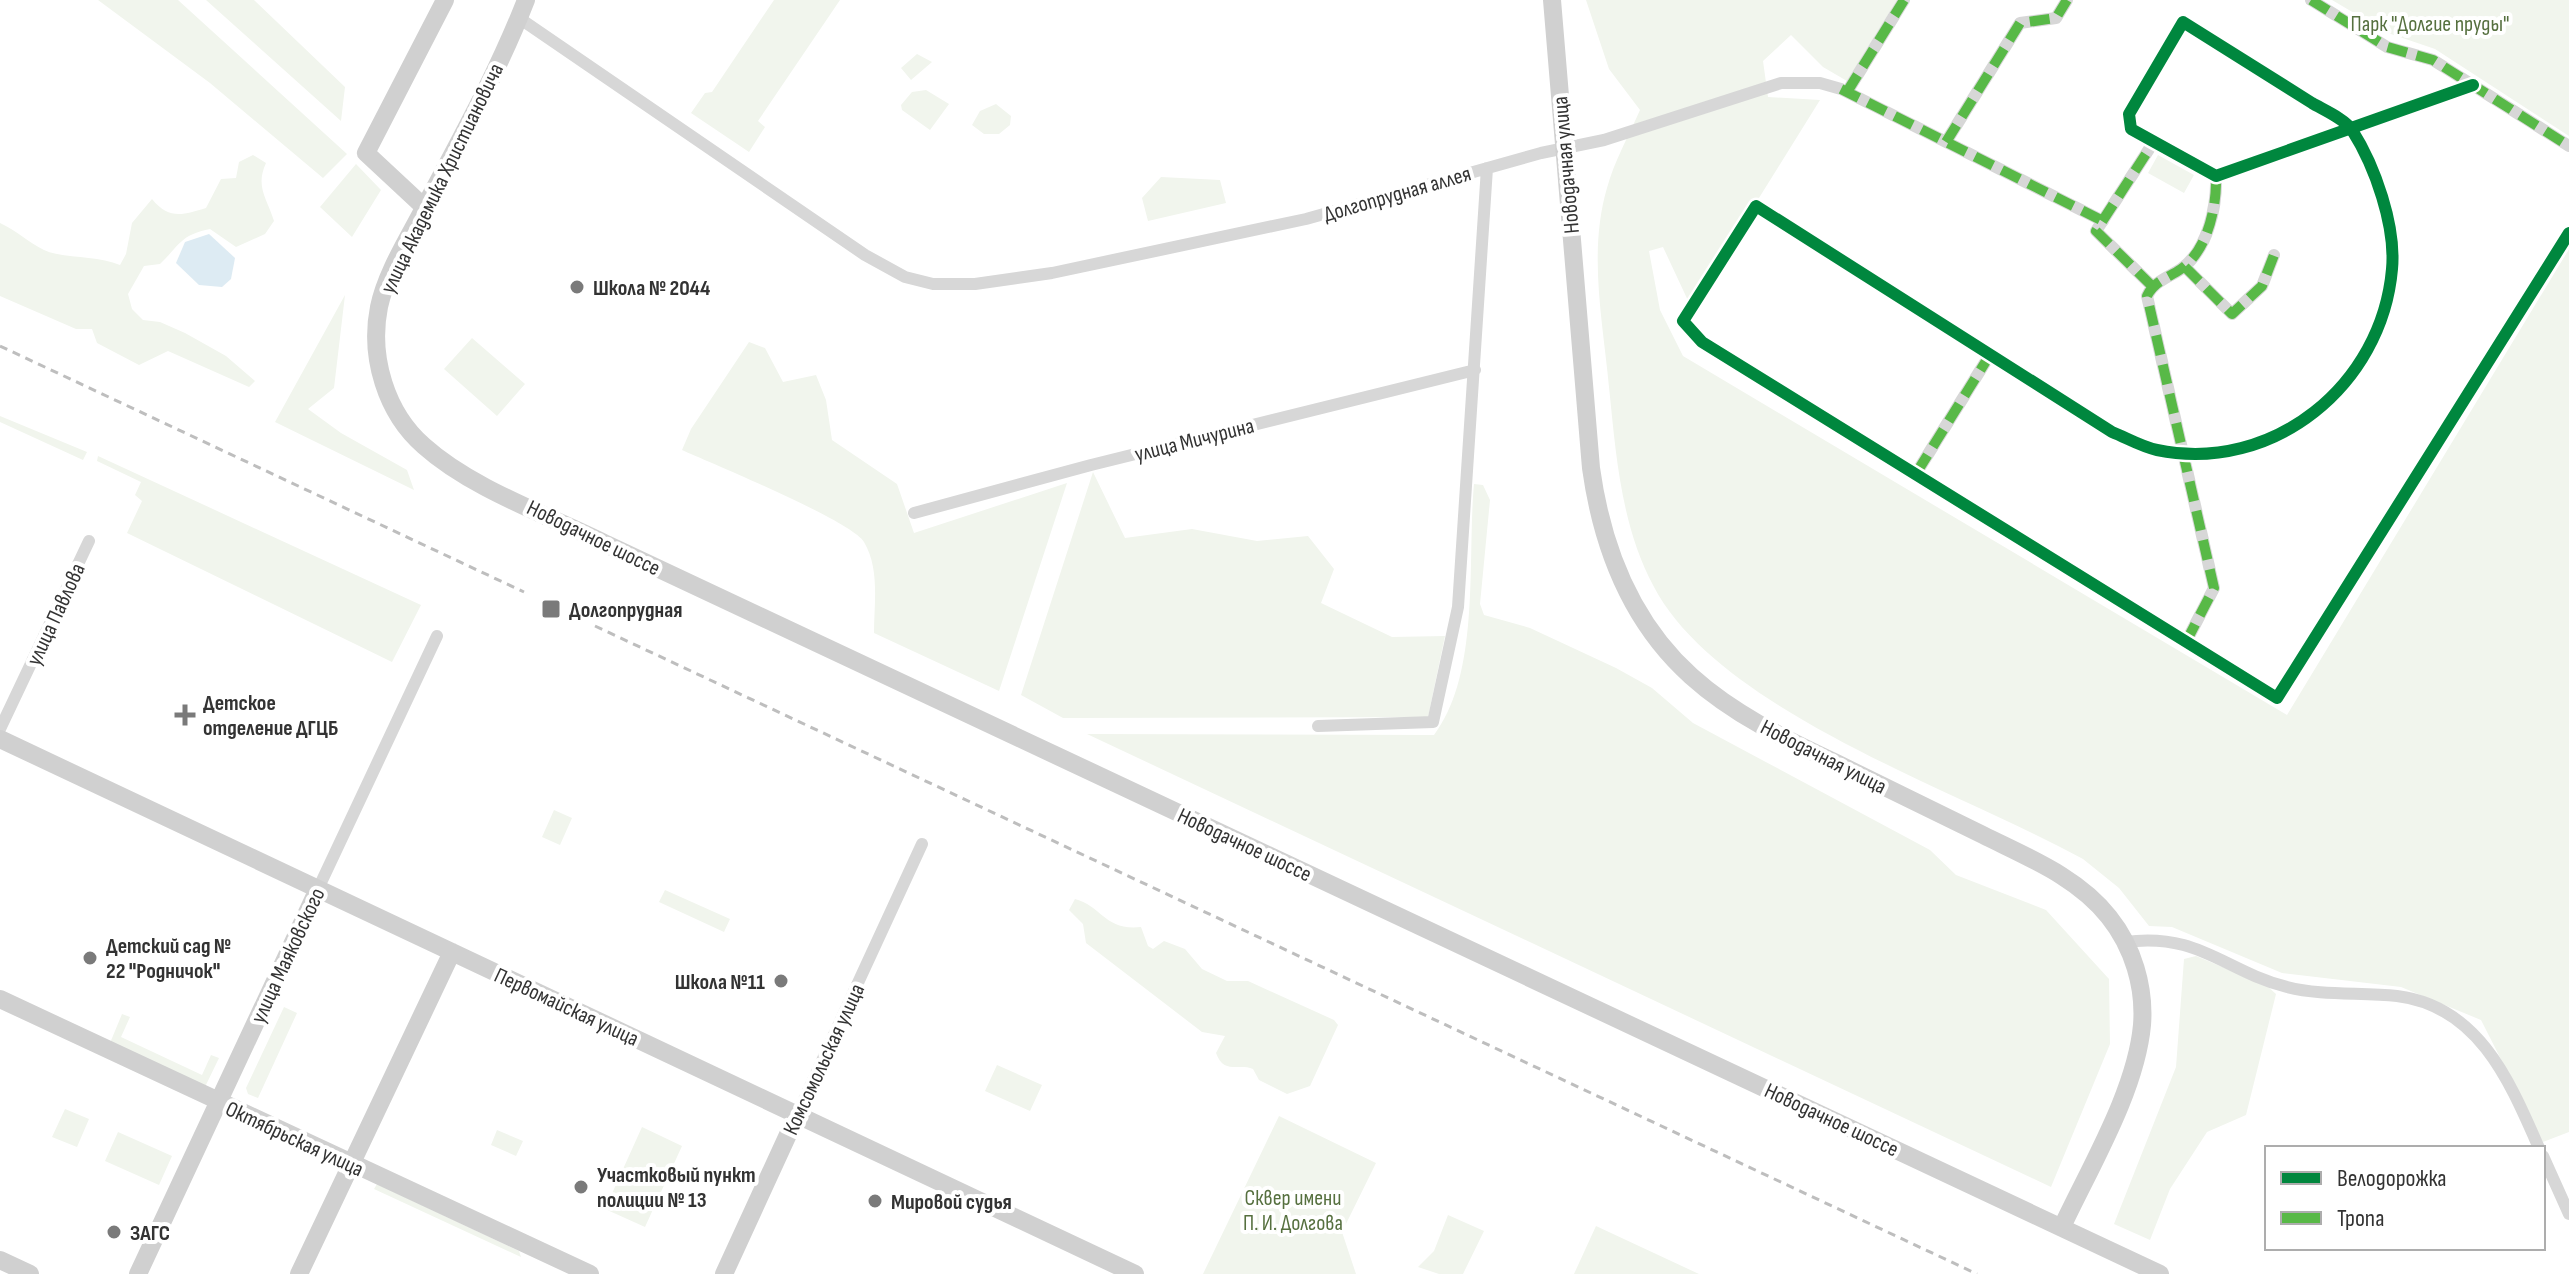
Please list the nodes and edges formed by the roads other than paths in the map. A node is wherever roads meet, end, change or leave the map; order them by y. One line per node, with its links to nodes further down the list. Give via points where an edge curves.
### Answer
1 (445, 0): 16 (street, via 366,153)
2 (1552, 0): 13 (street, Новодачная улица)
3 (1904, 0): 8 (street)
4 (2067, 0): 10 (street, via 2056,18 2020,23)
5 (2311, 0): 7 (street, via 2387,47 2433,60)
6 (522, 9): 14 (street, Долгопрудная аллея, via 865,255 920,282 947,285 1040,275 1186,246); 16 (street, улица Академика Христиановича)
7 (2473, 85): 9 (street); 12 (street)
8 (1844, 90): 10 (street, Долгопрудная аллея); 13 (street, Долгопрудная аллея, via 1820,83 1781,83)
9 (2351, 127): 11 (street, via 2183,22 2129,114 2131,129); 15 (street); 25 (street, via 2381,200 2390,239 2387,299 2367,350 2344,386 2281,436 2224,454)
10 (1946, 142): 17 (street, Долгопрудная аллея)
11 (2153, 143): 15 (street); 17 (street)
12 (2569, 146)
13 (1564, 149): 14 (street, Долгопрудная аллея); 36 (street, Новодачная улица, via 1594,492 1612,560 1647,626 1691,677 1734,709 2046,867 2091,897)
14 (1487, 168): 24 (street)
15 (2216, 176): 20 (street, via 2216,200 2203,242)
16 (424, 207): 23 (street, улица Академика Христиановича, via 383,291 376,323)
17 (2103, 221): 21 (street, via 2096,231)
18 (2569, 233): 30 (street, via 2277,698)
19 (2274, 255): 20 (street, via 2262,286 2232,314)
20 (2185, 267): 21 (street)
21 (2152, 286): 25 (street, via 2147,296)
22 (1991, 353): 25 (street, via 2112,432 2155,450); 26 (street); 26 (street, via 1756,206 1683,313 1683,321 1702,342)
23 (378, 361): 45 (street, Новодачное шоссе, via 391,400 410,430 437,457 473,478)
24 (1475, 370): 27 (street, улица Мичурина); 31 (street, via 1458,607 1433,722)
25 (2186, 454): 30 (street, via 2214,588)
26 (1917, 472): 30 (street)
27 (914, 513)
28 (89, 541): 32 (street, улица Павлова)
29 (437, 636): 35 (street, улица Маяковского)
30 (2186, 642)
31 (1318, 726)
32 (0, 729)
33 (0, 739): 35 (street, Первомайская улица)
34 (922, 844): 40 (street, Комсомольская улица)
35 (318, 889): 37 (street, Первомайская улица); 39 (street, улица Маяковского)
36 (2125, 942): 41 (street, via 2173,940 2284,986 2398,996 2435,1006 2486,1046 2513,1088); 45 (street, Новодачная улица, via 2141,993 2136,1060)
37 (452, 952): 40 (street, Первомайская улица); 43 (street)
38 (0, 999): 39 (street, Октябрьская улица)
39 (218, 1102): 43 (street, Октябрьская улица); 48 (street, улица Маяковского)
40 (797, 1115): 51 (street, Комсомольская улица); 52 (street, Первомайская улица)
41 (2538, 1146)
42 (2545, 1160): 44 (street)
43 (350, 1164): 49 (street); 50 (street, Октябрьская улица)
44 (2569, 1214)
45 (2062, 1227): 53 (street, Новодачное шоссе)
46 (0, 1260): 47 (street)
47 (30, 1274)
48 (138, 1274)
49 (299, 1274)
50 (590, 1274)
51 (724, 1274)
52 (1135, 1274)
53 (2160, 1274)

